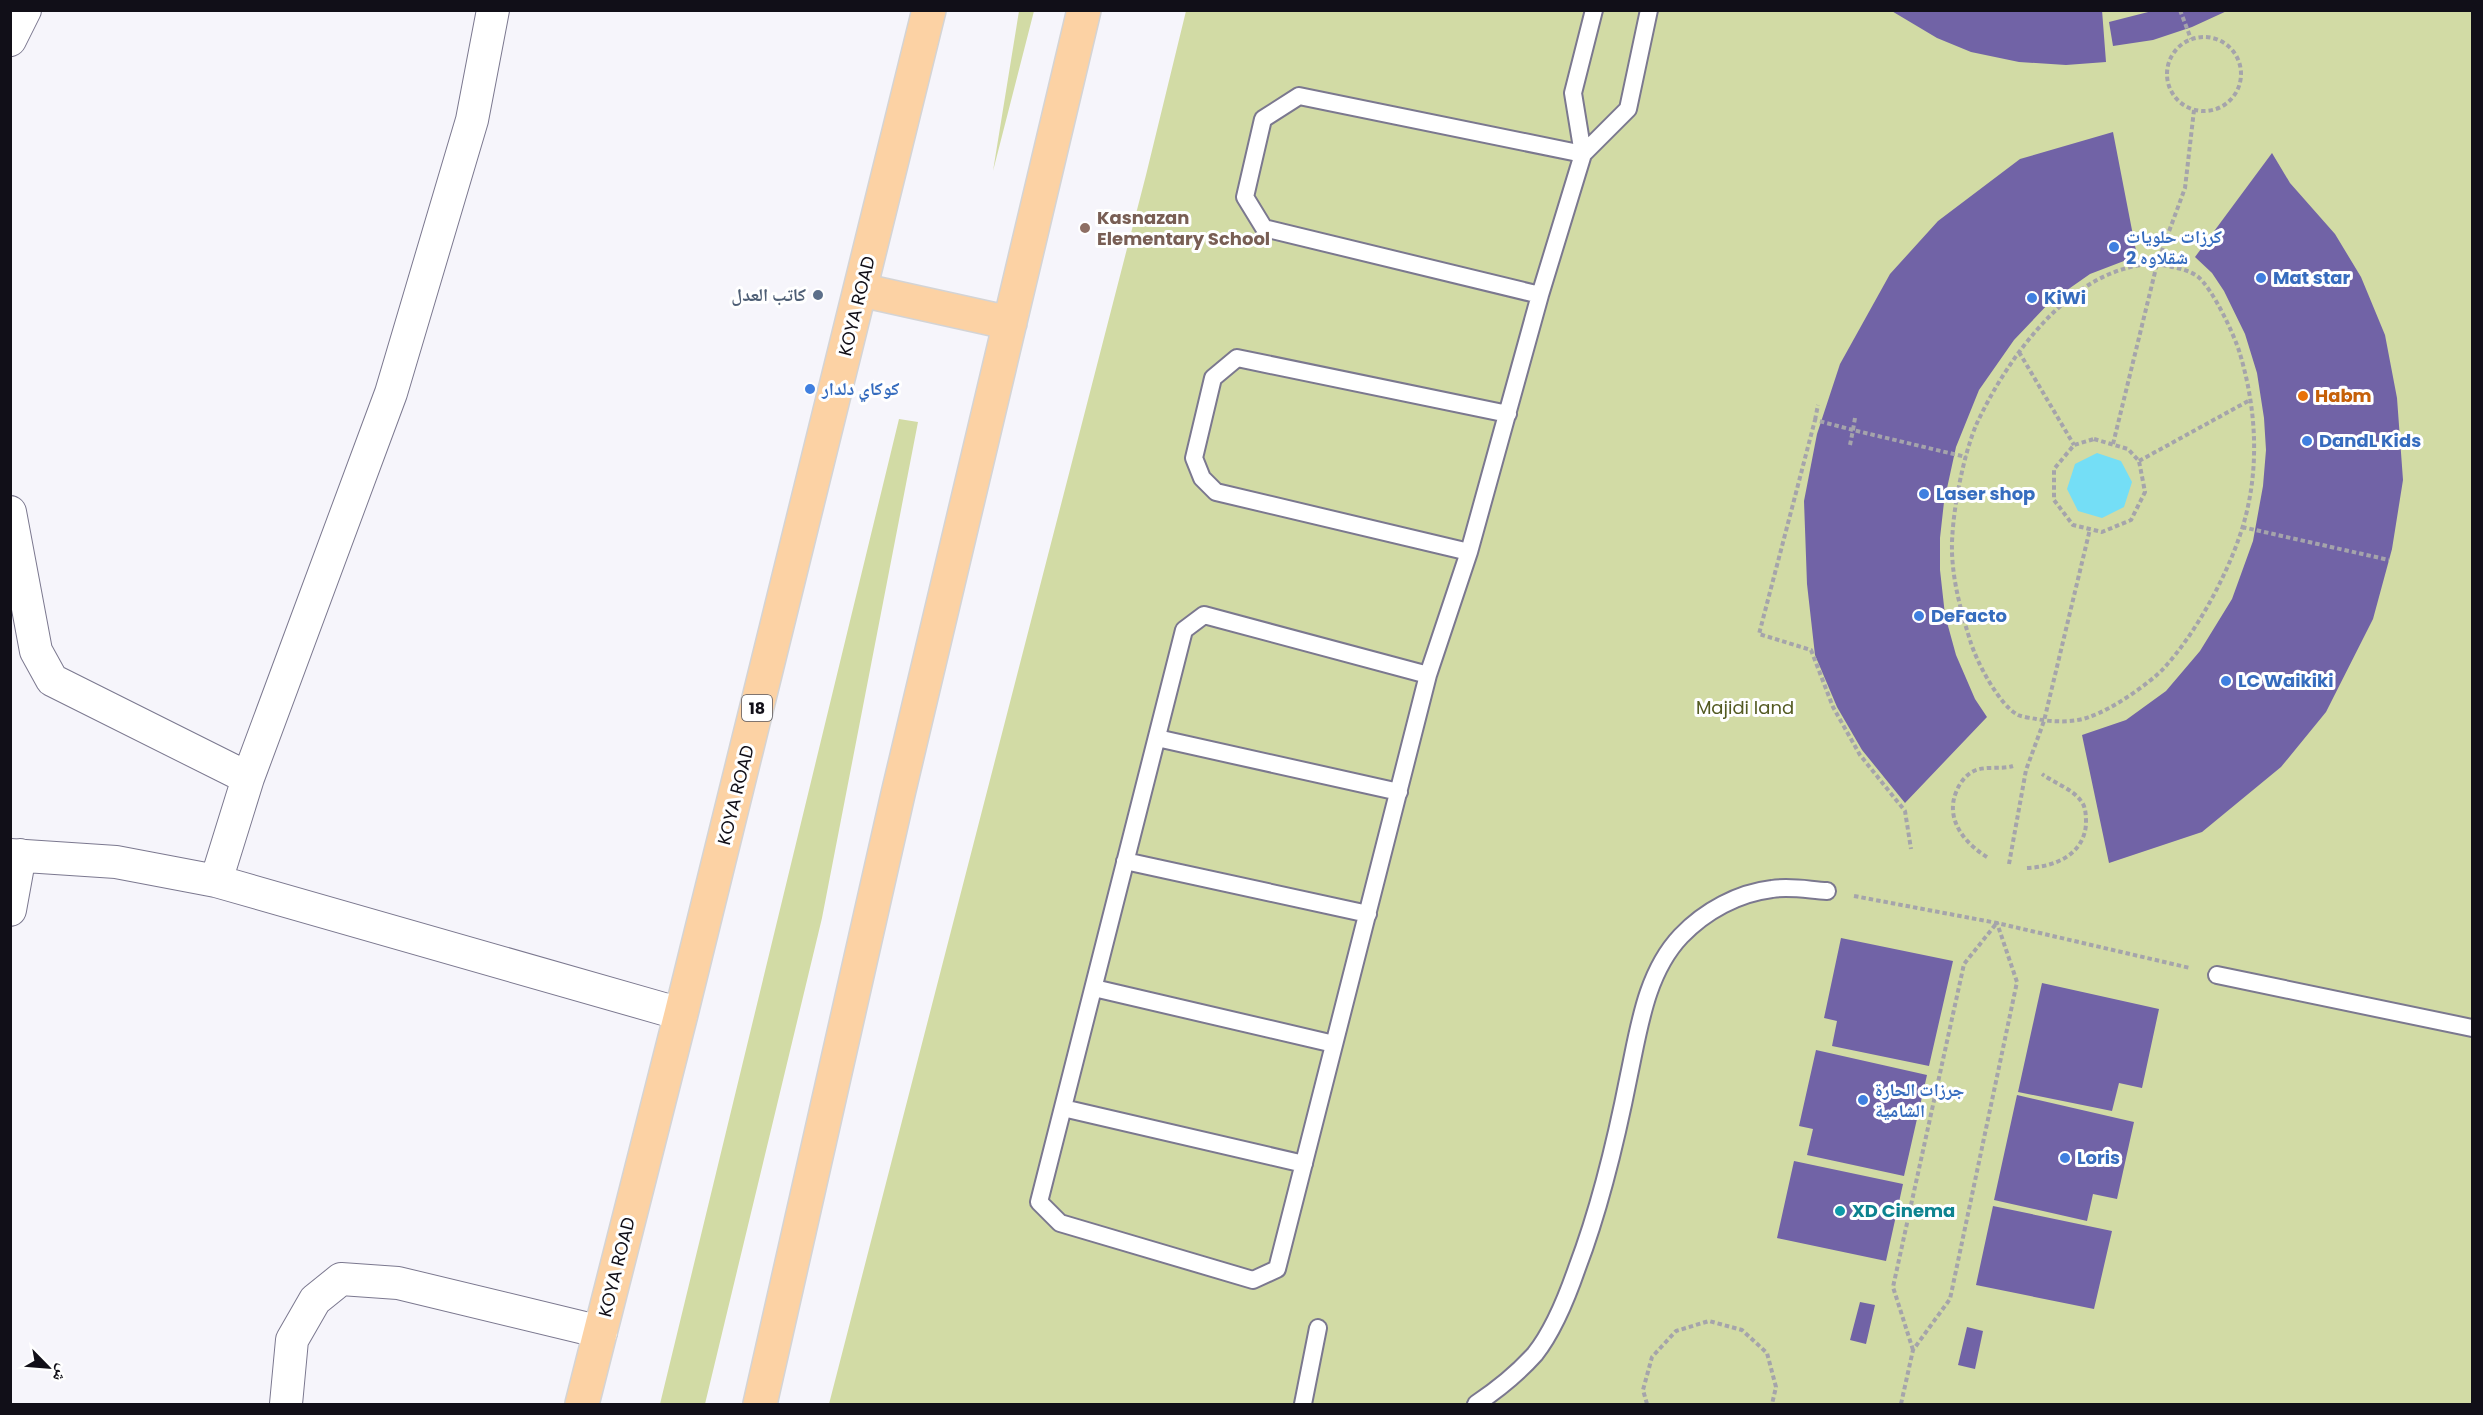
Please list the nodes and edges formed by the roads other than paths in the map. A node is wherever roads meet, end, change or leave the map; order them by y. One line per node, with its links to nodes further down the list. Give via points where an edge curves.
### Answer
1 (25, 10): 7 (street)
2 (493, 10): 17 (street, via 472,120 391,393)
3 (929, 10): 9 (highway, KOYA ROAD / 18)
4 (1084, 10): 11 (highway)
5 (1594, 10): 8 (lane, via 1573,93)
6 (1649, 10): 8 (lane, via 1628,109)
7 (10, 39)
8 (1583, 154): 10 (lane); 10 (lane, via 1299,96 1263,119 1245,197 1264,228)
9 (861, 290): 11 (highway); 27 (highway, KOYA ROAD / 18)
10 (1540, 295): 12 (lane)
11 (1010, 323): 36 (highway)
12 (1508, 414): 14 (lane); 14 (lane, via 1237,358 1213,378 1194,458 1202,478 1216,492)
13 (10, 512): 17 (street, via 36,651 52,680)
14 (1469, 552): 15 (lane)
15 (1428, 675): 16 (lane, via 1204,615 1184,630); 18 (lane)
16 (1157, 738): 18 (lane); 20 (lane)
17 (248, 778): 21 (street)
18 (1399, 792): 24 (lane)
19 (15, 855): 21 (street, via 116,862); 23 (street)
20 (1125, 861): 24 (lane); 26 (lane)
21 (216, 881): 27 (street)
22 (1827, 891): 38 (lane, via 1773,888 1743,896 1705,915 1680,937 1658,971 1643,1008 1615,1146 1593,1226 1564,1304 1535,1353 1497,1390)
23 (10, 910)
24 (1368, 914): 29 (lane)
25 (2217, 975): 28 (lane)
26 (1094, 988): 29 (lane); 30 (lane)
27 (681, 1014): 33 (highway, KOYA ROAD / 18)
28 (2472, 1028)
29 (1334, 1044): 31 (lane)
30 (1063, 1108): 31 (lane); 31 (lane, via 1039,1202 1060,1223 1253,1280 1277,1269)
31 (1305, 1164)
32 (1318, 1328): 37 (lane)
33 (601, 1332): 34 (street, via 398,1283 341,1279 315,1300 292,1340); 35 (highway, KOYA ROAD / 18)
34 (285, 1404)
35 (582, 1404)
36 (760, 1404)
37 (1303, 1404)
38 (1476, 1404)

